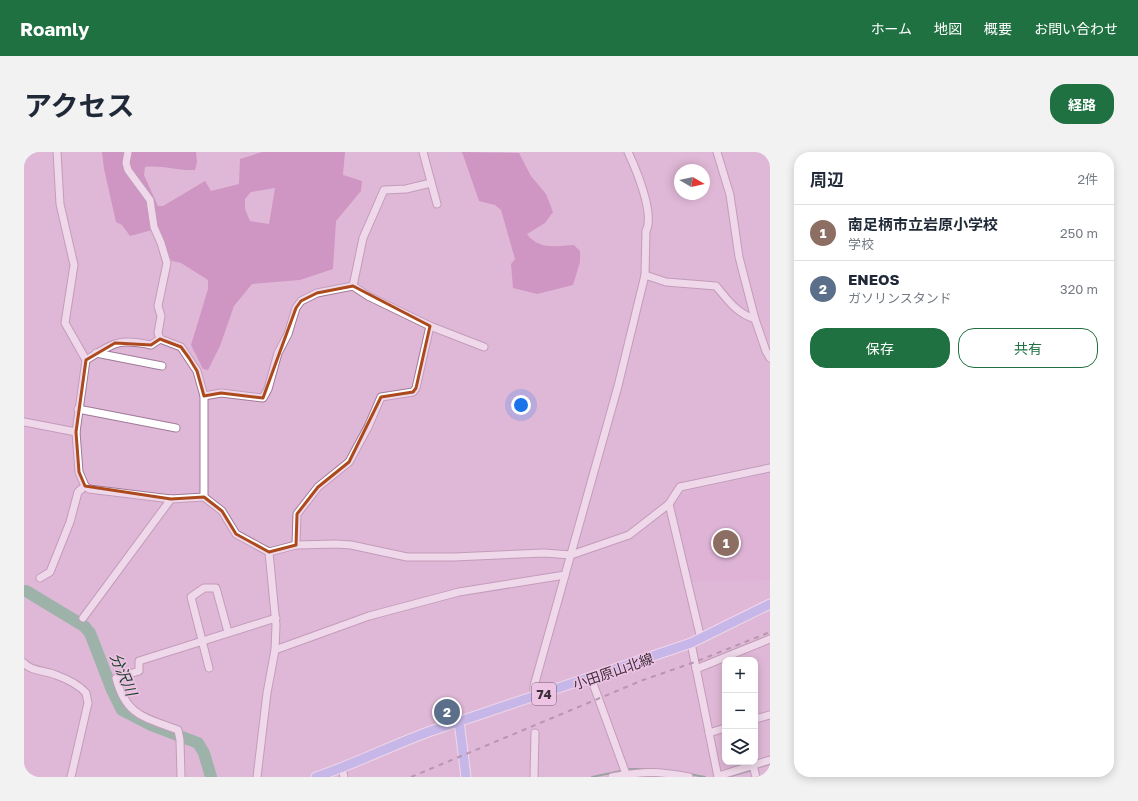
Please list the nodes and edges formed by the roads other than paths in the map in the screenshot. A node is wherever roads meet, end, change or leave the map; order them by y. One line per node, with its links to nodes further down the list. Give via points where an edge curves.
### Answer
1 (57, 152): 16 (street, via 60,204 74,265 65,323)
2 (128, 152): 12 (street, via 128,170 150,200 154,227 167,263 158,306 161,316 158,333)
3 (423, 152): 6 (street)
4 (628, 152): 8 (street, via 638,172 647,209)
5 (717, 152): 10 (street, via 730,195 739,257)
6 (431, 183): 7 (street); 9 (street, via 406,189 384,190 363,238)
7 (437, 204)
8 (645, 275): 10 (street, via 666,282 716,286 733,307 744,316); 30 (street)
9 (353, 286): 11 (street); 18 (street, via 317,293 302,301 296,308 263,398 220,393)
10 (755, 319): 15 (street)
11 (430, 326): 13 (street); 28 (street, via 416,388 412,392 381,397 349,462 318,487 297,514)
12 (160, 339): 14 (street, via 151,344 115,343); 18 (street, via 181,347 197,371)
13 (484, 347)
14 (96, 353): 16 (street); 17 (street)
15 (770, 358)
16 (86, 360): 19 (street)
17 (162, 366)
18 (204, 396): 25 (street)
19 (78, 409): 21 (street); 22 (street)
20 (24, 422): 22 (street)
21 (176, 428)
22 (76, 432): 24 (street, via 79,472)
23 (770, 468): 27 (street, via 680,487)
24 (85, 486): 26 (street, via 89,489); 32 (street, via 78,492 70,522 50,572)
25 (204, 497): 26 (street); 29 (street, via 222,511 236,534)
26 (171, 499): 34 (street)
27 (669, 504): 30 (street, via 629,535); 37 (street)
28 (296, 545): 29 (street); 30 (street, via 351,545 407,557 454,558 544,553)
29 (269, 552): 35 (street)
30 (572, 555): 31 (street)
31 (565, 575): 41 (street, via 459,592 370,616); 46 (street, via 534,686)
32 (40, 578)
33 (770, 604): 37 (main road, 小田原山北線 / 74)
34 (83, 618)
35 (276, 618): 36 (street); 41 (street)
36 (228, 632): 39 (street); 39 (street, via 216,588 204,588 191,597)
37 (702, 638): 40 (main road, 小田原山北線 / 74)
38 (770, 639): 44 (street)
39 (203, 640): 43 (street); 59 (street, via 139,661 139,671 116,678 120,695 131,709 178,730)
40 (691, 644): 44 (street); 45 (main road, 小田原山北線 / 74)
41 (275, 650): 60 (street)
42 (24, 663): 58 (street, via 28,667 56,674 86,693 88,703)
43 (209, 668)
44 (696, 669): 52 (street)
45 (591, 678): 46 (main road, 小田原山北線 / 74); 57 (street)
46 (534, 697): 49 (main road, 小田原山北線 / 74)
47 (770, 715): 48 (street)
48 (758, 718)
49 (459, 721): 56 (main road, 小田原山北線 / 74, via 394,744); 62 (main road)
50 (722, 729): 52 (street)
51 (535, 733): 63 (street)
52 (709, 733): 66 (street)
53 (770, 760): 54 (street)
54 (758, 764)
55 (753, 765): 66 (street); 67 (street)
56 (343, 773): 61 (main road, 小田原山北線 / 74)
57 (626, 774): 64 (street); 65 (street, via 655,772)
58 (71, 777)
59 (181, 777)
60 (257, 777)
61 (316, 777)
62 (466, 777)
63 (534, 777)
64 (612, 777)
65 (689, 777)
66 (718, 777)
67 (756, 777)

